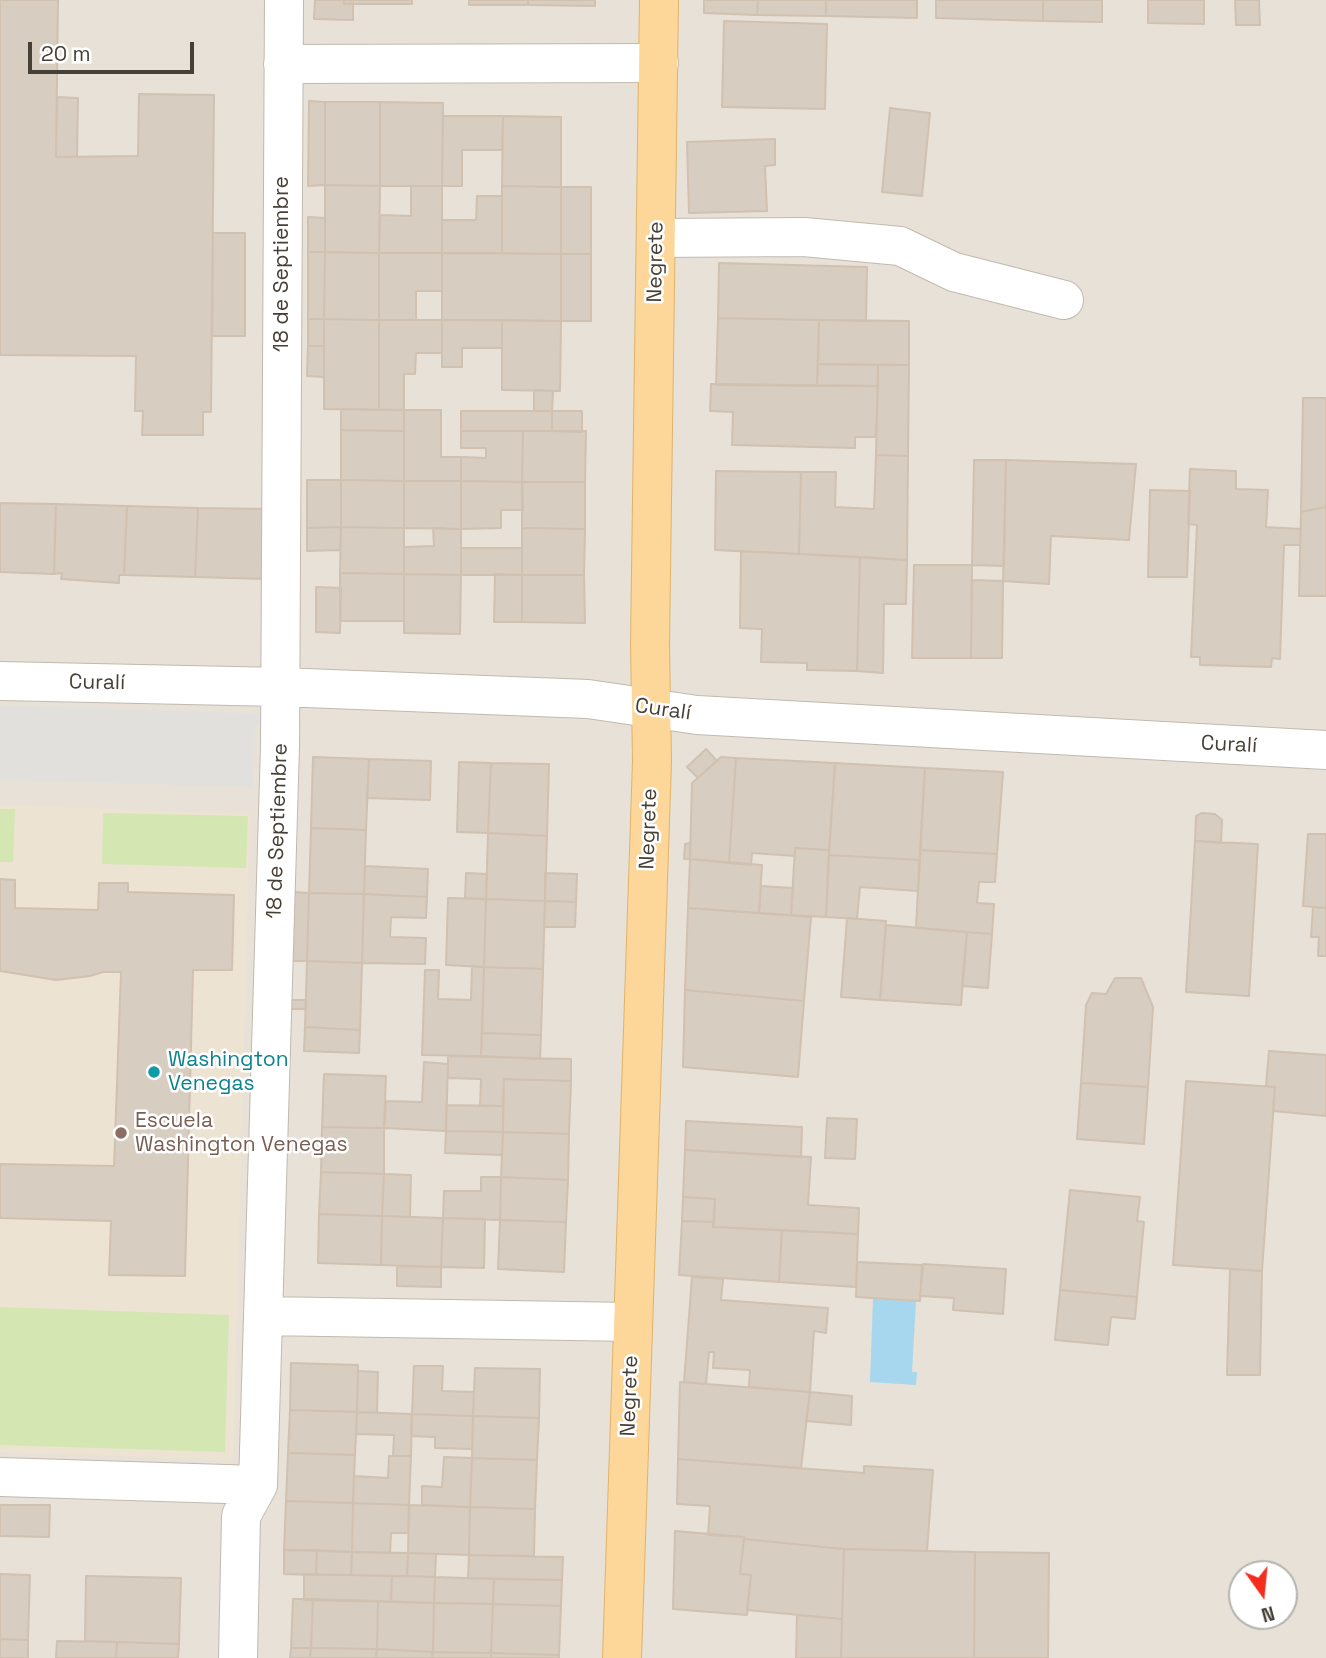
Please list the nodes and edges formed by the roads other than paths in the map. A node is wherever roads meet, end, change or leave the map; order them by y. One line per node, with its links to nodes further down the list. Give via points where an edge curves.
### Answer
1 (284, 0): 4 (street, 18 de Septiembre)
2 (659, 0): 3 (main road, Negrete)
3 (659, 63): 4 (street); 5 (main road, Negrete)
4 (283, 64): 8 (street, 18 de Septiembre)
5 (656, 238): 6 (street, via 804,237 900,246 954,272); 9 (main road, Negrete)
6 (1063, 300)
7 (0, 681): 8 (street, Curalí)
8 (280, 687): 9 (street, Curalí, via 587,699); 11 (street, 18 de Septiembre)
9 (651, 708): 10 (street, Curalí, via 697,715); 12 (main road, Negrete)
10 (1326, 750)
11 (264, 1316): 12 (street); 14 (street, 18 de Septiembre)
12 (632, 1322): 16 (main road, Negrete)
13 (0, 1477): 14 (street)
14 (258, 1485): 15 (street, 18 de Septiembre, via 241,1516)
15 (237, 1658)
16 (622, 1658)

